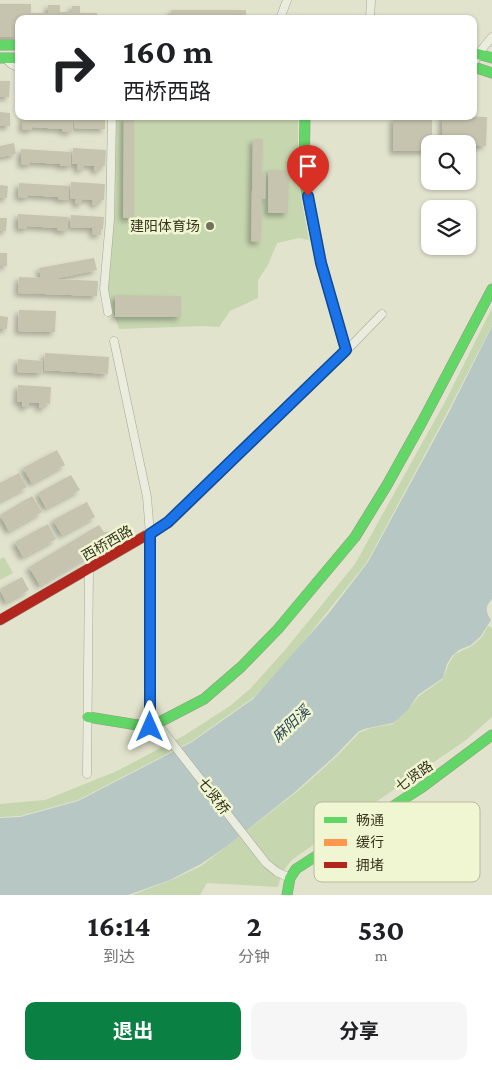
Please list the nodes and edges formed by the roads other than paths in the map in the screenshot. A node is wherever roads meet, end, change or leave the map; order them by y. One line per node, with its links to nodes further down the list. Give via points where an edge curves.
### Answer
1 (286, 0): 3 (street)
2 (371, 0): 4 (street)
3 (281, 15)
4 (370, 15)
5 (492, 37): 8 (street)
6 (0, 45): 7 (street)
7 (15, 45)
8 (477, 56)
9 (2, 58): 10 (street); 14 (street)
10 (15, 58)
11 (492, 58): 12 (street)
12 (477, 59)
13 (477, 61): 15 (street)
14 (15, 66)
15 (492, 73)
16 (112, 120): 19 (street, via 110,220 104,289)
17 (304, 120): 22 (street, via 304,179 321,263)
18 (492, 289): 27 (street, via 422,422 355,537 278,629 241,667 204,699)
19 (108, 312)
20 (382, 314): 22 (street)
21 (114, 341): 23 (street, via 147,497)
22 (346, 350): 23 (street, 西桥西路, via 168,522)
23 (150, 534): 24 (street, 西桥西路); 27 (street)
24 (89, 568): 25 (street, 西桥西路); 26 (street)
25 (0, 620)
26 (88, 717): 27 (street); 30 (street)
27 (150, 727)
28 (162, 730): 33 (street, 七贤桥, via 266,863)
29 (492, 735): 31 (street, 七贤路)
30 (87, 774)
31 (401, 802)
32 (314, 858): 33 (street, 七贤路, via 296,869)
33 (290, 878): 34 (street)
34 (287, 895)

